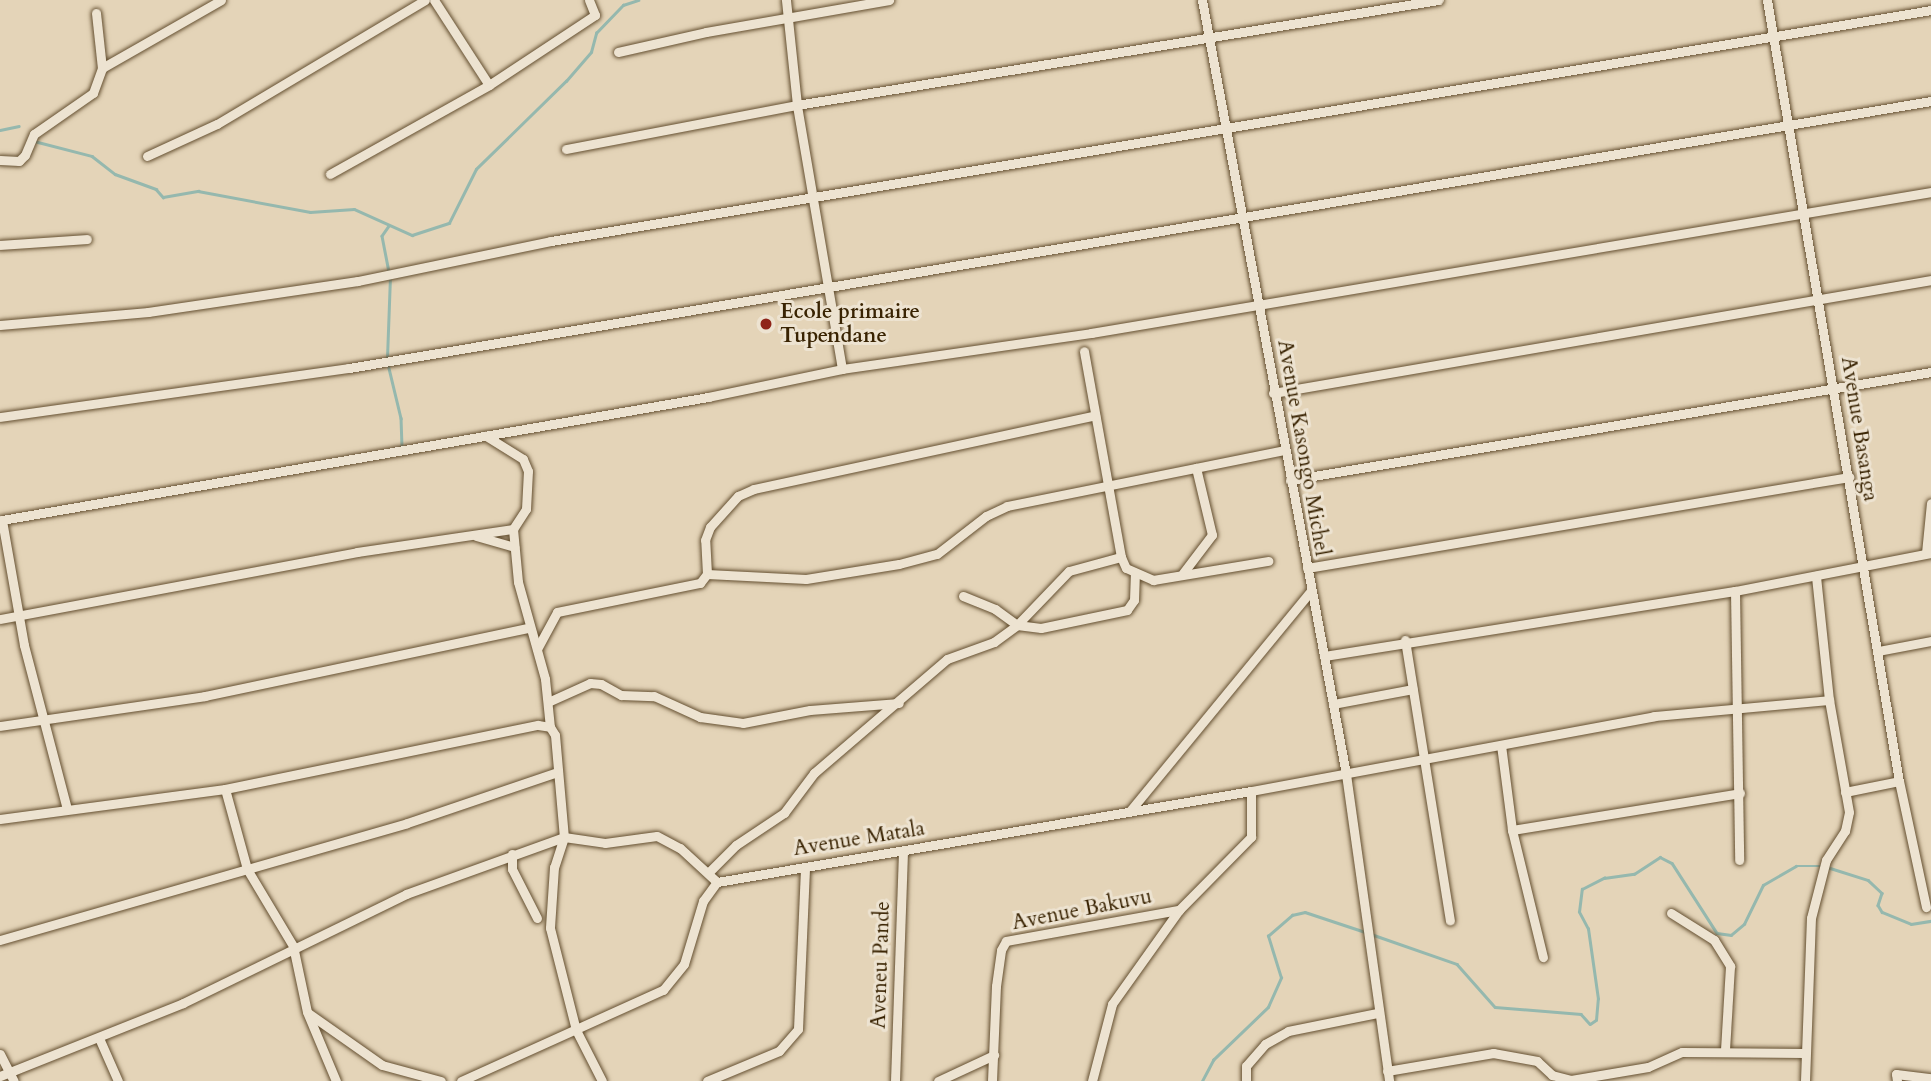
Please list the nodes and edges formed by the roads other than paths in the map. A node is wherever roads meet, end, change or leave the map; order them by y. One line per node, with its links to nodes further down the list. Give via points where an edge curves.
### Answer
1 (221, 0): 16 (street)
2 (425, 0): 23 (street, via 217,124)
3 (434, 0): 17 (street)
4 (589, 0): 17 (street, via 595,16)
5 (786, 0): 12 (street)
6 (889, 0): 12 (street)
7 (1202, 0): 14 (street, Avenue Kasongo Michel)
8 (1438, 0): 14 (street)
9 (1767, 0): 13 (street, Avenue Basanga)
10 (1931, 10): 13 (street)
11 (96, 13): 16 (street)
12 (789, 17): 15 (street); 19 (street)
13 (1773, 35): 20 (street, Avenue Basanga); 21 (street)
14 (1209, 39): 19 (street); 21 (street, Avenue Kasongo Michel)
15 (618, 52)
16 (102, 68): 24 (street, via 93,93 34,134 19,161)
17 (489, 85): 25 (street)
18 (1931, 101): 20 (street)
19 (797, 105): 22 (street); 27 (street)
20 (1787, 125): 28 (street, Avenue Basanga); 29 (street)
21 (1224, 126): 27 (street); 29 (street, Avenue Kasongo Michel)
22 (566, 149)
23 (147, 156)
24 (0, 160)
25 (330, 174)
26 (1931, 192): 28 (street)
27 (814, 196): 33 (street); 36 (street, via 551,241 358,281 148,312)
28 (1803, 213): 34 (street, Avenue Basanga); 35 (street)
29 (1243, 215): 33 (street); 35 (street, Avenue Kasongo Michel)
30 (87, 239): 31 (street)
31 (0, 245)
32 (1931, 280): 34 (street)
33 (828, 284): 38 (street); 43 (street, via 349,368)
34 (1819, 297): 40 (street, Avenue Basanga); 41 (street)
35 (1259, 303): 38 (street); 41 (street, Avenue Kasongo Michel)
36 (0, 326)
37 (1084, 351): 42 (street)
38 (842, 369): 44 (street)
39 (1931, 372): 40 (street)
40 (1835, 387): 47 (street, Avenue Basanga); 48 (street)
41 (1273, 393): 45 (street, Avenue Kasongo Michel)
42 (1095, 415): 49 (street); 61 (street, via 754,489 738,496 710,527 705,540)
43 (0, 417)
44 (486, 436): 51 (street); 52 (street, via 523,459 528,471 526,509)
45 (1284, 450): 46 (street); 48 (street, Avenue Kasongo Michel)
46 (1196, 468): 49 (street); 60 (street, via 1212,535)
47 (1849, 477): 58 (street, Avenue Basanga); 59 (street)
48 (1290, 480): 59 (street, Avenue Kasongo Michel)
49 (1109, 484): 56 (street); 61 (street, via 1007,506 937,554 900,564 806,579)
50 (1931, 503): 55 (street)
51 (1, 517): 67 (street)
52 (513, 529): 53 (street); 54 (street)
53 (468, 535): 54 (street); 67 (street)
54 (514, 547): 70 (street)
55 (1929, 553): 58 (street)
56 (1122, 557): 62 (street); 69 (street, via 1069,571)
57 (1268, 561): 60 (street)
58 (1863, 567): 63 (street); 74 (street, Avenue Basanga)
59 (1307, 568): 64 (street, Avenue Kasongo Michel)
60 (1183, 573): 62 (street, via 1153,579)
61 (708, 574): 73 (street, via 700,583 557,612)
62 (1135, 574): 69 (street, via 1134,600 1127,610 1041,628)
63 (1816, 576): 65 (street); 77 (street)
64 (1311, 591): 75 (street, Avenue Kasongo Michel); 95 (street)
65 (1735, 591): 71 (street); 81 (street)
66 (963, 596): 69 (street, via 995,609)
67 (21, 615): 68 (street); 82 (street)
68 (0, 619)
69 (1017, 625): 79 (street, via 994,642 947,659)
70 (528, 628): 73 (street); 82 (street, via 225,692)
71 (1405, 640): 75 (street); 76 (street)
72 (1931, 642): 74 (street)
73 (537, 649): 78 (street)
74 (1878, 651): 89 (street, Avenue Basanga)
75 (1324, 656): 80 (street, Avenue Kasongo Michel)
76 (1413, 689): 80 (street); 86 (street)
77 (1829, 700): 81 (street, Avenue Matala); 92 (street)
78 (548, 702): 79 (street, via 590,683 601,684 621,695 654,696 700,717 743,723 810,710); 84 (street)
79 (899, 703): 104 (street, via 814,773 784,813 736,845)
80 (1333, 705): 88 (street, Avenue Kasongo Michel)
81 (1740, 707): 85 (street, Avenue Matala, via 1654,716); 93 (street)
82 (44, 720): 83 (street); 94 (street)
83 (0, 726)
84 (550, 727): 87 (street); 90 (street, via 538,725)
85 (1501, 745): 86 (street, Avenue Matala); 97 (street)
86 (1427, 759): 88 (street, Avenue Matala); 110 (street)
87 (558, 772): 98 (street); 103 (street, via 407,823)
88 (1346, 774): 91 (street, Avenue Matala); 115 (street, Avenue Kasongo Michel)
89 (1899, 781): 92 (street); 106 (street, Avenue Basanga)
90 (225, 789): 94 (street); 103 (street)
91 (1251, 791): 95 (street, Avenue Matala); 107 (street, via 1251,837)
92 (1844, 792): 119 (street, via 1849,812 1845,831 1826,860 1811,918)
93 (1740, 793): 97 (street); 101 (street)
94 (67, 809): 96 (street)
95 (1130, 811): 99 (street, Avenue Matala)
96 (0, 819)
97 (1512, 830): 113 (street)
98 (564, 837): 100 (street); 104 (street, via 605,843 657,836); 116 (street, via 554,867 550,928)
99 (903, 851): 102 (street, Avenue Matala); 133 (street, Aveneu Pande)
100 (512, 854): 109 (street, via 512,869); 112 (street, via 406,894)
101 (1739, 860)
102 (805, 867): 105 (street, Avenue Matala); 132 (street, via 798,1030 779,1051)
103 (247, 869): 111 (street); 112 (street)
104 (709, 872): 105 (street)
105 (716, 882): 116 (street, via 703,901 676,979 663,990)
106 (1926, 906)
107 (1179, 910): 121 (street, Avenue Bakuvu, via 1006,941 1000,950 996,986); 136 (street, via 1112,1004)
108 (1671, 913): 118 (street, via 1714,940 1730,966)
109 (537, 918)
110 (1450, 920)
111 (0, 940)
112 (293, 946): 114 (street); 117 (street, via 183,1003)
113 (1544, 957)
114 (307, 1012): 128 (street); 129 (street, via 382,1065)
115 (1377, 1013): 123 (street); 137 (street, via 1287,1031 1265,1044 1246,1066)
116 (576, 1030): 125 (street); 131 (street)
117 (99, 1038): 124 (street); 127 (street)
118 (1725, 1050): 119 (street); 123 (street, via 1682,1052 1648,1067 1571,1080 1552,1075 1537,1060 1493,1053)
119 (1804, 1053): 138 (street)
120 (0, 1054): 124 (street)
121 (994, 1055): 134 (street); 135 (street, Avenue Bakuvu)
122 (0, 1076): 124 (street)
123 (1388, 1076)
124 (12, 1077)
125 (476, 1078): 130 (street)
126 (1931, 1078): 139 (street, via 1896,1074)
127 (118, 1081)
128 (336, 1081)
129 (440, 1081)
130 (461, 1081)
131 (602, 1081)
132 (706, 1081)
133 (895, 1081)
134 (938, 1081)
135 (992, 1081)
136 (1093, 1081)
137 (1246, 1081)
138 (1805, 1081)
139 (1898, 1081)

